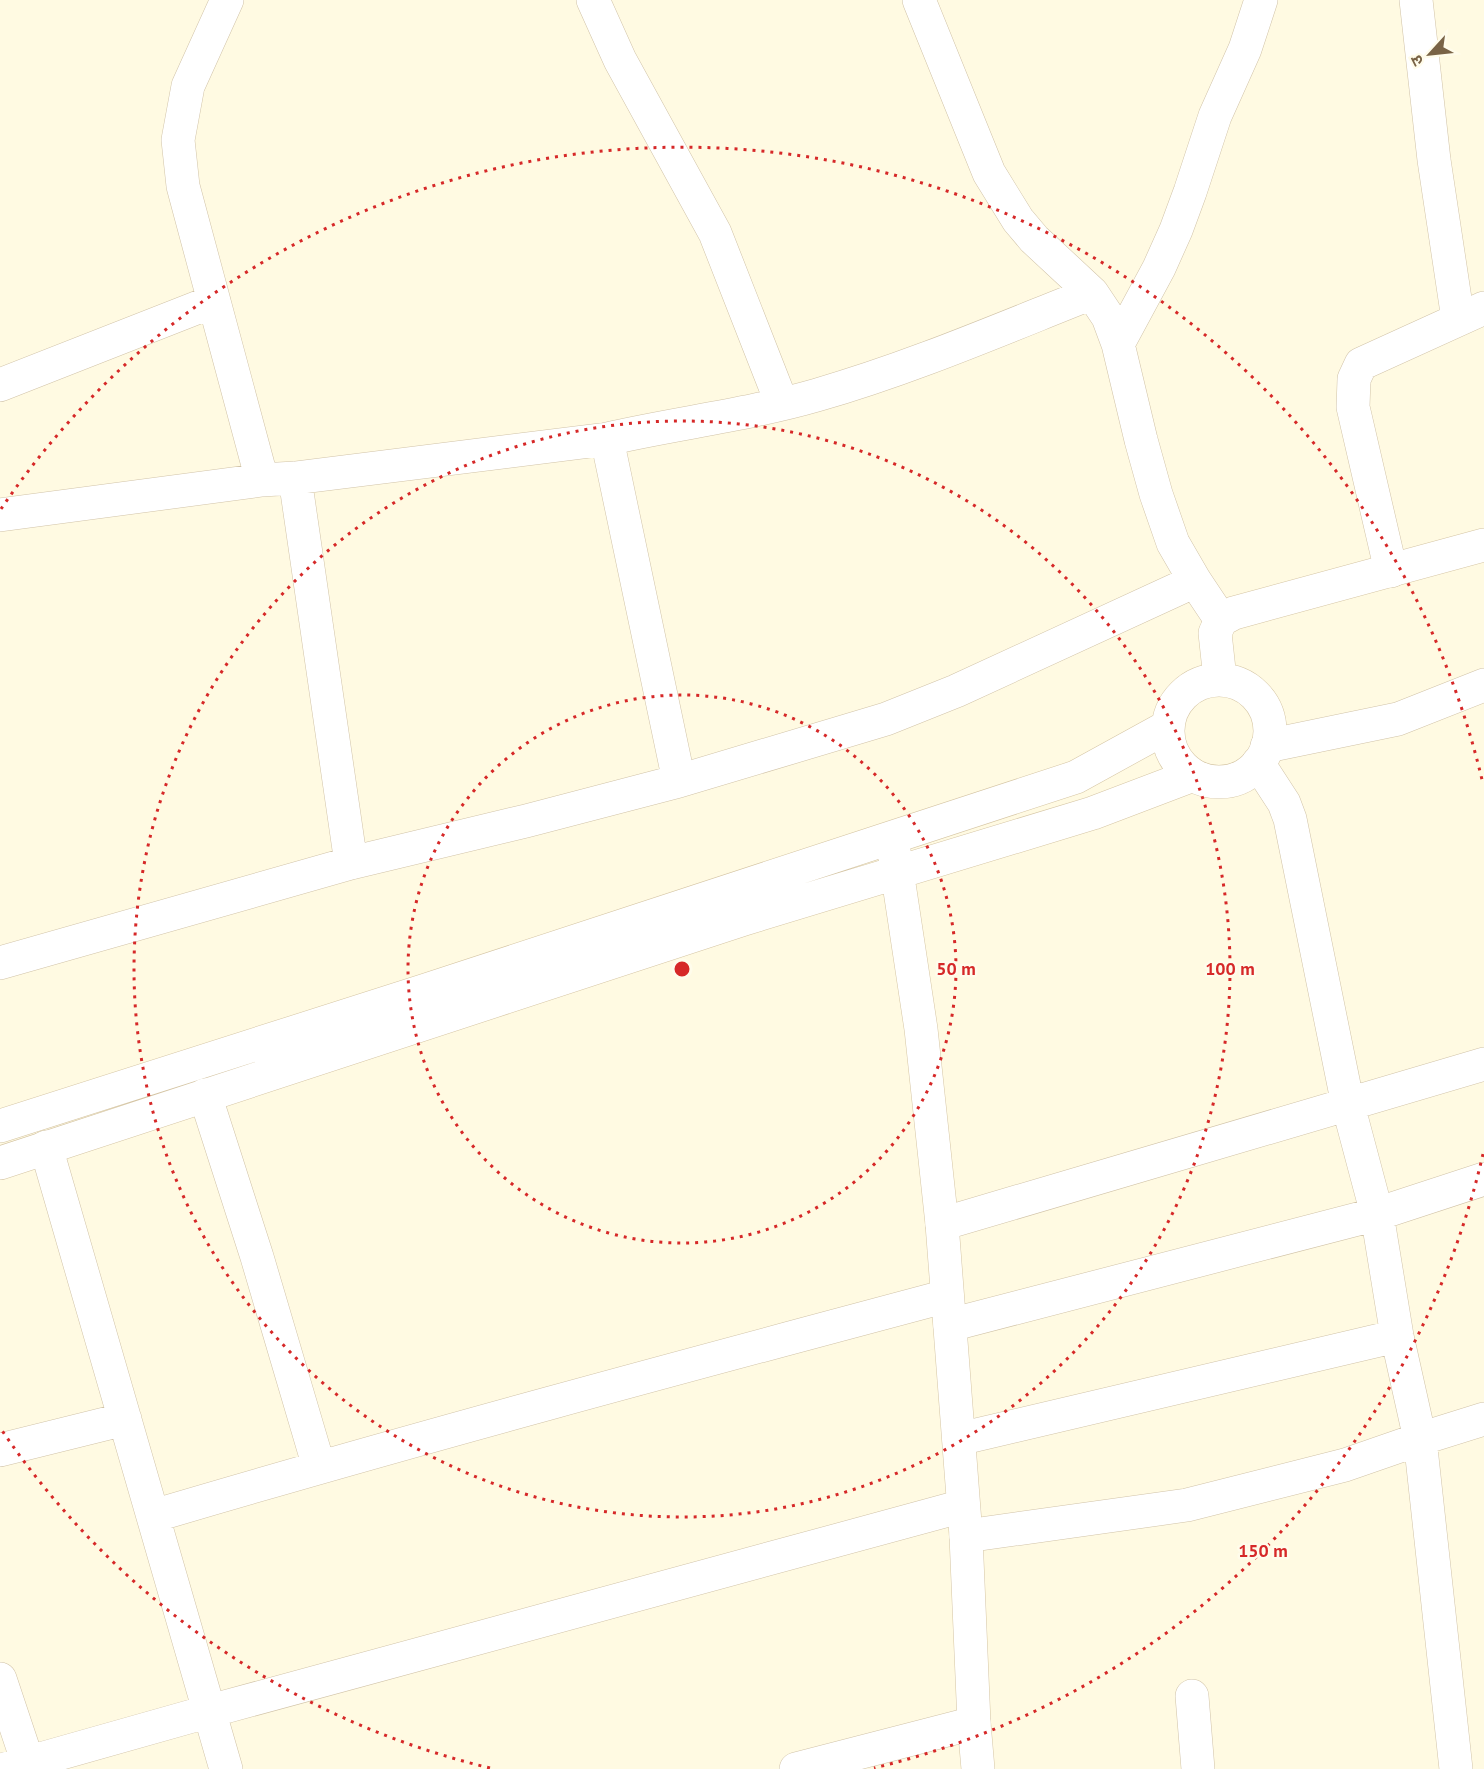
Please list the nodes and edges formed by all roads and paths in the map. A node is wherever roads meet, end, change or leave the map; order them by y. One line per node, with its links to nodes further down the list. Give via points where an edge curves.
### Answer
1 (226, 0): 7 (street, via 188,87 178,140 183,186)
2 (593, 0): 11 (street, via 620,60 715,233)
3 (919, 0): 6 (street, via 989,173 1003,197 1034,239)
4 (1262, 0): 9 (street, via 1215,116 1176,230)
5 (1416, 0): 8 (street, via 1434,160)
6 (1092, 294): 9 (street, via 1108,316); 11 (street, via 917,362)
7 (214, 302): 10 (street); 14 (street)
8 (1471, 313): 17 (street, via 1361,364 1354,379 1353,407)
9 (1118, 344): 18 (street, via 1156,494 1173,543)
10 (0, 385)
11 (782, 404): 12 (street)
12 (607, 439): 13 (street); 25 (street)
13 (294, 478): 14 (street); 27 (street)
14 (262, 480): 15 (street)
15 (0, 516)
16 (1484, 545): 17 (street)
17 (1391, 570): 19 (street, via 1234,613)
18 (1195, 581): 19 (street); 25 (street, via 886,719)
19 (1221, 620): 20 (street, via 1215,633)
20 (1220, 679): 22 (street, via 1201,682 1179,698); 23 (street, via 1256,695 1269,722 1270,732)
21 (1484, 686): 23 (street, via 1398,719)
22 (1167, 727): 24 (street, via 1179,764); 26 (street, via 1076,777)
23 (1262, 755): 24 (street, via 1253,769 1235,779 1215,782); 32 (street, via 1290,819)
24 (1193, 775): 28 (street, via 1093,813)
25 (679, 781): 27 (street)
26 (891, 838): 28 (street); 33 (street)
27 (351, 864): 29 (street)
28 (897, 873): 31 (street, via 733,922); 38 (street, via 921,1029)
29 (0, 963)
30 (1484, 1064): 32 (street)
31 (205, 1095): 34 (street); 46 (street)
32 (1348, 1105): 37 (street); 38 (street)
33 (0, 1126)
34 (46, 1147): 35 (street); 41 (street)
35 (0, 1163)
36 (1484, 1179): 37 (street)
37 (1377, 1214): 39 (street); 40 (street)
38 (942, 1224): 39 (street)
39 (948, 1310): 43 (street); 46 (street, via 626,1382)
40 (1397, 1336): 43 (street); 44 (street)
41 (125, 1419): 45 (street); 47 (street)
42 (1484, 1419): 44 (street)
43 (959, 1439): 48 (street)
44 (1420, 1439): 48 (street, via 1345,1465 1187,1504); 58 (street)
45 (0, 1450)
46 (319, 1467): 47 (street)
47 (153, 1516): 51 (street)
48 (965, 1521): 51 (street); 52 (street)
49 (0, 1680): 53 (street)
50 (1192, 1696): 57 (street)
51 (210, 1711): 53 (street); 54 (street)
52 (974, 1723): 55 (street); 56 (street)
53 (21, 1767)
54 (226, 1769)
55 (796, 1769)
56 (978, 1769)
57 (1198, 1769)
58 (1456, 1769)

